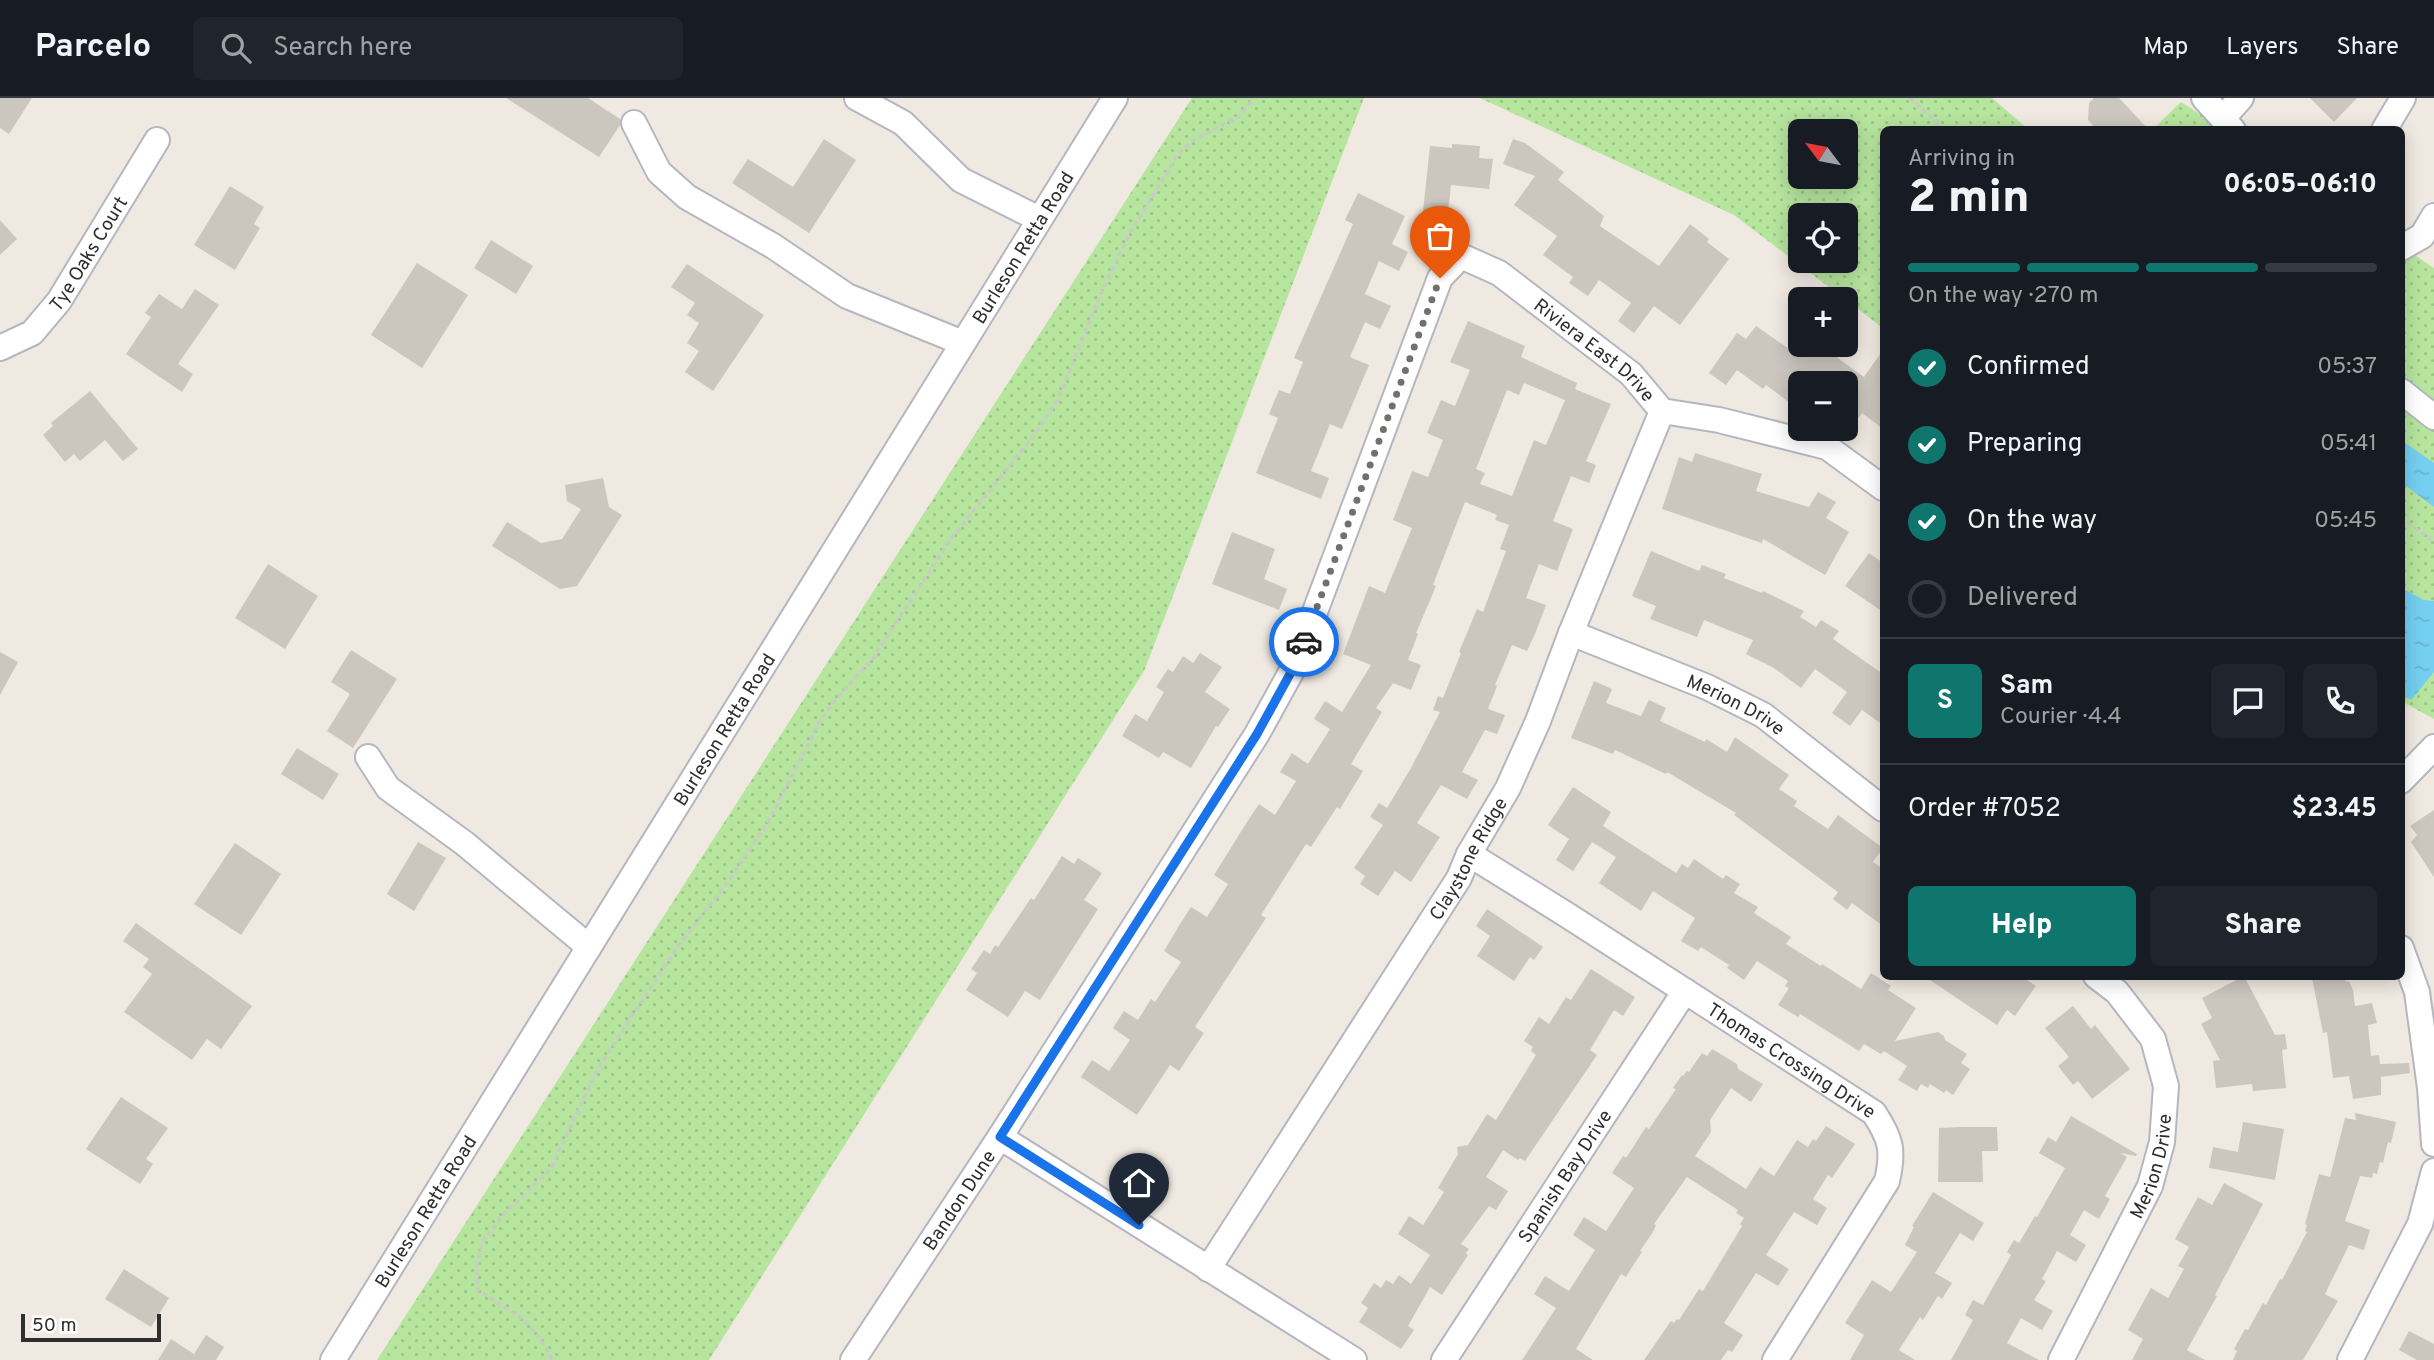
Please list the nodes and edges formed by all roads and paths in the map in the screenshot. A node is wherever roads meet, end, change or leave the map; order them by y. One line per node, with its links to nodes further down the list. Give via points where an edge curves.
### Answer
1 (857, 98): 13 (street, via 902,123 961,180)
2 (1115, 98): 13 (street, Burleson Retta Road)
3 (1254, 98): 38 (path, via 1238,117 1193,140 1178,154 1105,284 1057,401 950,540 872,660 820,721 770,818 599,1067 550,1170 482,1242 478,1291 528,1323)
4 (1910, 98): 10 (path)
5 (2204, 98): 9 (street)
6 (2241, 98): 9 (street)
7 (2403, 98): 11 (street)
8 (634, 123): 15 (street, via 659,172 687,197 773,246 847,296)
9 (2228, 124)
10 (1942, 126)
11 (2386, 126)
12 (157, 140): 16 (street, Tye Oaks Court, via 59,301 32,333)
13 (1039, 219): 15 (street, Burleson Retta Road)
14 (1461, 256): 18 (street, Riviera East Drive, via 1499,273 1631,374); 33 (street, Bandon Dune, via 1440,278 1295,665 1257,734)
15 (963, 343): 29 (street, Burleson Retta Road)
16 (0, 348)
17 (2405, 394): 19 (street)
18 (1662, 411): 20 (street, Riviera East Drive, via 1827,447); 23 (street, Claystone Ridge)
19 (2434, 417)
20 (1880, 486)
21 (2405, 520): 22 (path)
22 (2434, 542)
23 (1571, 633): 27 (street, Merion Drive, via 1707,687 1763,715); 28 (street, Claystone Ridge, via 1508,788)
24 (2434, 747): 26 (street)
25 (368, 757): 29 (street, via 388,788)
26 (2405, 777)
27 (1880, 807)
28 (1469, 854): 32 (street, Thomas Crossing Drive); 36 (street, Claystone Ridge, via 1459,878)
29 (589, 947): 37 (street, Burleson Retta Road)
30 (2405, 959): 34 (street, via 2417,992)
31 (2101, 980): 43 (street, Merion Drive, via 2153,1039 2166,1086 2162,1142 2150,1186)
32 (1685, 991): 41 (street, Spanish Bay Drive); 42 (street, Thomas Crossing Drive, via 1874,1113 1888,1133 1893,1157 1887,1181)
33 (1000, 1137): 36 (street); 39 (street, Bandon Dune)
34 (2434, 1144)
35 (2434, 1171): 44 (street, via 2420,1224)
36 (1208, 1269): 40 (street)
37 (333, 1360)
38 (552, 1360)
39 (853, 1360)
40 (1354, 1360)
41 (1444, 1360)
42 (1775, 1360)
43 (2061, 1360)
44 (2350, 1360)

